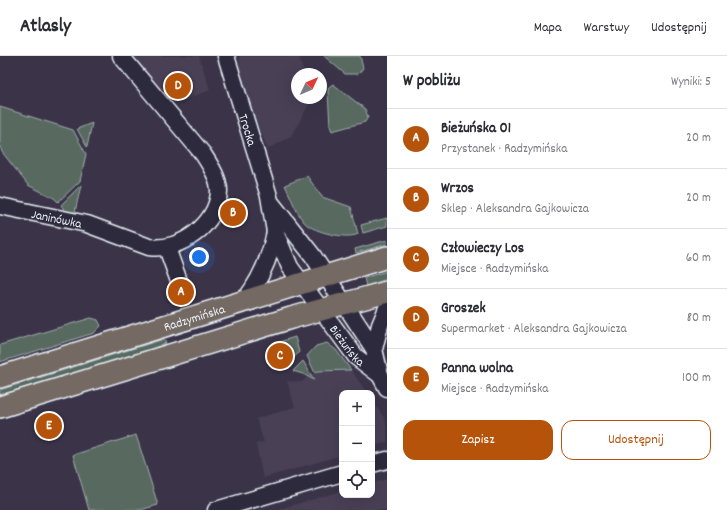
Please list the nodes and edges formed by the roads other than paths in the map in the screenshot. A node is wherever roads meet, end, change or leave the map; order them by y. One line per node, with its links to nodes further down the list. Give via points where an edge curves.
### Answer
1 (120, 56): 6 (street, via 137,85 203,154 211,166 219,190 217,201 205,223 182,242)
2 (226, 56): 3 (street, Trocka)
3 (271, 203): 5 (street, Trocka); 8 (street, Trocka)
4 (0, 206): 6 (street, Janinówka, via 87,224 149,248)
5 (275, 232): 10 (street, Trocka, via 290,267); 12 (street, Trocka, via 265,267)
6 (167, 248): 9 (street)
7 (387, 257): 8 (main road, Radzymińska)
8 (327, 275): 10 (main road, Radzymińska); 13 (street, Bieżuńska)
9 (180, 284)
10 (301, 284): 12 (main road, Radzymińska); 15 (street, Trocka)
11 (387, 292): 13 (main road)
12 (244, 301): 17 (main road, Radzymińska)
13 (344, 304): 15 (main road); 16 (street, Bieżuńska)
14 (387, 308): 16 (street, Bieżuńska)
15 (320, 310): 18 (street, Bieżuńska, via 356,357); 19 (main road)
16 (374, 349): 18 (street, Bieżuńska)
17 (0, 376)
18 (384, 382)
19 (0, 407)
20 (387, 460): 21 (street)
21 (375, 463)
22 (339, 474): 23 (street)
23 (216, 510)

